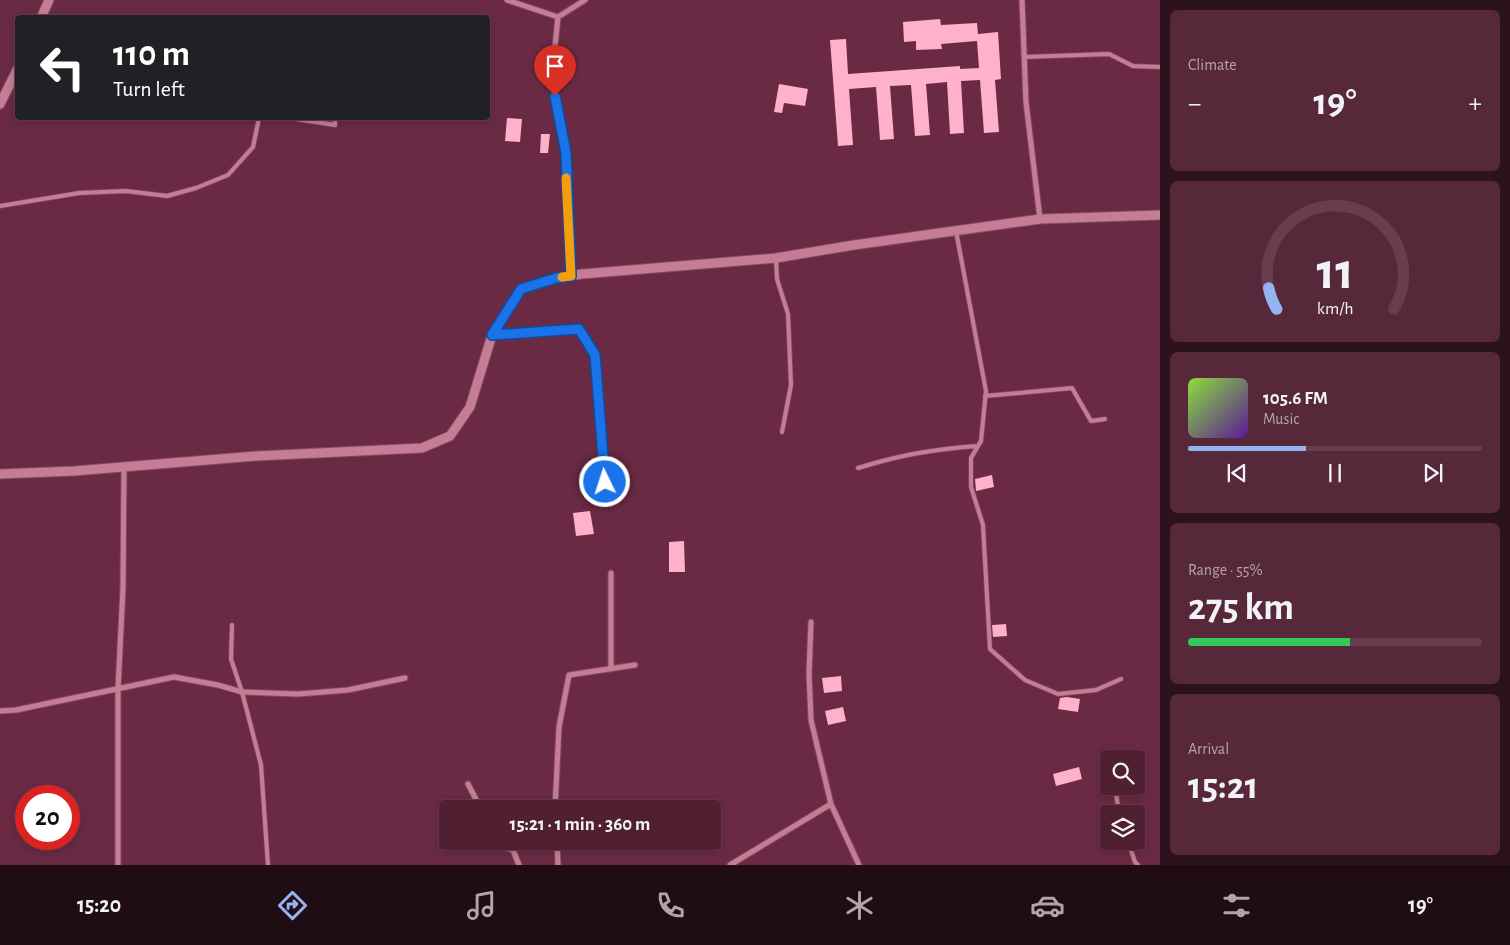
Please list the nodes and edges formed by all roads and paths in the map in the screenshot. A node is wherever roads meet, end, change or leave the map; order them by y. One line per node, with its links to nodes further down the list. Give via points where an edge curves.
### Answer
1 (49, 0): 5 (street)
2 (507, 0): 6 (street)
3 (585, 0): 6 (street)
4 (1022, 0): 7 (street)
5 (42, 15)
6 (558, 17): 19 (street, via 552,76 566,153)
7 (1024, 57): 8 (lane, via 1108,54 1133,66); 16 (street)
8 (1160, 66)
9 (15, 74): 10 (street)
10 (0, 104)
11 (258, 120): 14 (lane, via 253,147 228,174 196,188 168,196 126,191 79,193)
12 (303, 120): 13 (lane, via 335,125)
13 (335, 120)
14 (0, 206)
15 (1160, 215): 16 (street)
16 (1040, 219): 17 (street)
17 (956, 231): 18 (street); 21 (lane)
18 (776, 258): 19 (street); 23 (lane, via 777,279 788,314 791,386)
19 (571, 276): 20 (street, via 521,289)
20 (492, 335): 25 (street, via 470,407 450,436 422,448 256,456); 28 (lane, via 579,329 595,355)
21 (985, 396): 22 (lane, via 1072,388 1091,421); 24 (lane)
22 (1105, 419)
23 (782, 432)
24 (978, 446): 26 (lane, via 911,453); 35 (lane, via 971,458 971,487 984,525 990,649 1025,680 1058,694 1096,690)
25 (124, 467): 27 (street); 36 (street)
26 (858, 468)
27 (0, 474)
28 (605, 482)
29 (611, 573): 33 (street)
30 (811, 622): 42 (street, via 811,720)
31 (232, 625): 37 (lane, via 231,659)
32 (635, 665): 33 (street)
33 (611, 669): 41 (street, via 569,675 559,727)
34 (405, 678): 37 (street, via 348,690 298,694)
35 (1121, 679)
36 (118, 689): 37 (street, via 174,677); 38 (street); 46 (street)
37 (242, 692): 47 (lane, via 261,765)
38 (0, 711)
39 (468, 784): 40 (street)
40 (476, 800)
41 (556, 800)
42 (832, 804): 50 (street); 51 (street)
43 (513, 850): 48 (street)
44 (557, 850): 49 (street)
45 (1131, 850): 52 (lane)
46 (118, 865)
47 (268, 865)
48 (519, 865)
49 (558, 865)
50 (730, 865)
51 (859, 865)
52 (1138, 865)

